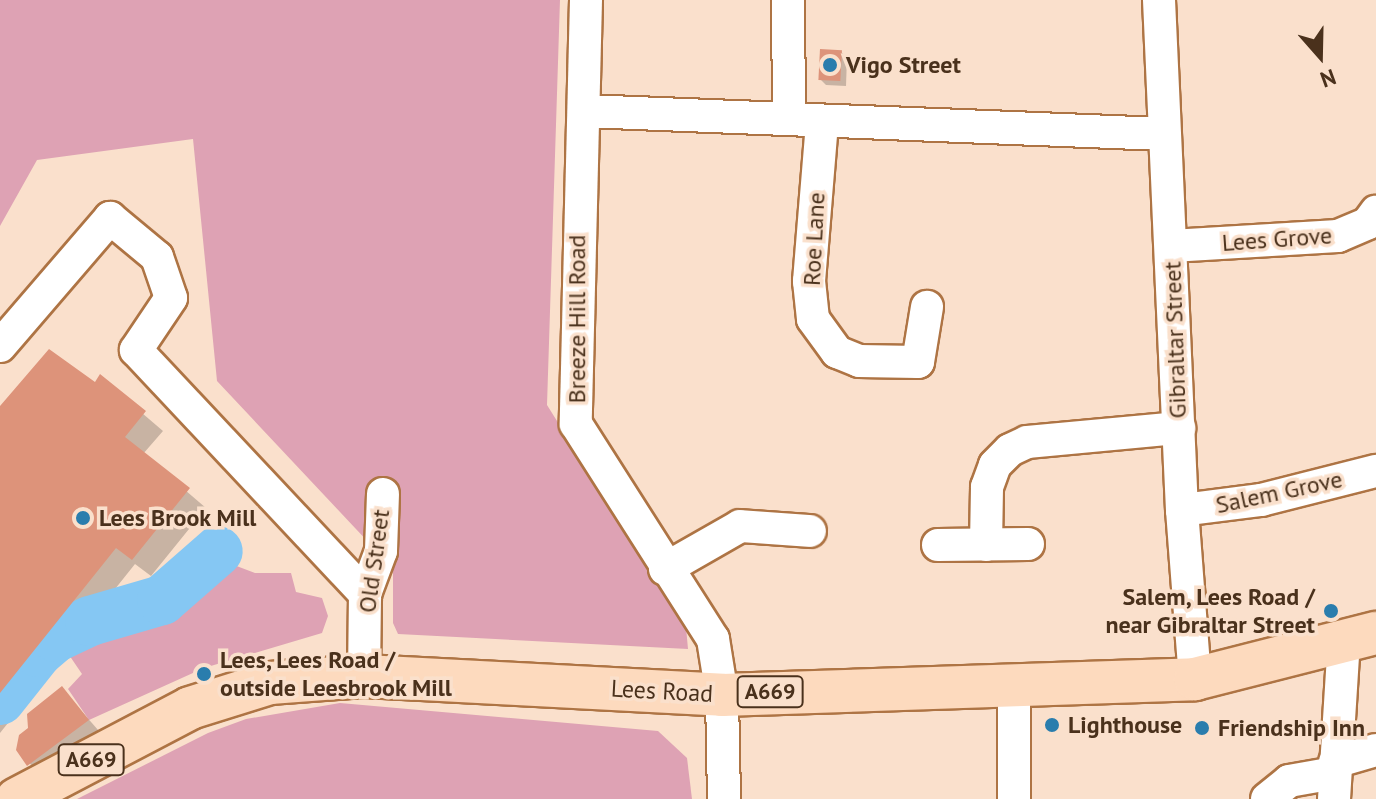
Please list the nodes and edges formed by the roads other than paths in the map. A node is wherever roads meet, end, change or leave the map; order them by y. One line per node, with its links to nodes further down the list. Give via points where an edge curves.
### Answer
1 (586, 0): 4 (street, Breeze Hill Road)
2 (788, 0): 5 (street)
3 (1159, 0): 7 (street, Gibraltar Street)
4 (585, 111): 5 (street); 20 (street, Breeze Hill Road, via 577,218 576,424)
5 (789, 117): 6 (street)
6 (822, 123): 7 (street); 10 (street, Roe Lane, via 809,281 813,319 837,352 922,376)
7 (1162, 134): 9 (street, Gibraltar Street)
8 (1376, 212): 9 (street, Lees Grove, via 1368,223 1338,236)
9 (1171, 246): 12 (street, Gibraltar Street)
10 (927, 307)
11 (0, 346): 21 (street, via 110,218 157,257 171,298 136,350)
12 (1179, 428): 15 (street, Gibraltar Street); 19 (street, via 1027,442 1010,450 995,465 987,487)
13 (1376, 471): 15 (street, Salem Grove, via 1261,500)
14 (383, 494): 21 (street, Old Street, via 381,551)
15 (1182, 510): 24 (street, Gibraltar Street)
16 (810, 531): 20 (street, via 740,526)
17 (1028, 544): 19 (street)
18 (938, 545): 19 (street)
19 (986, 545)
20 (665, 569): 26 (street, Breeze Hill Road, via 713,639)
21 (365, 594): 23 (street, Old Street)
22 (1360, 637): 24 (main road, Lees Road / A669); 28 (street)
23 (364, 676): 26 (main road, Lees Road / A669); 29 (main road, Lees Road / A669, via 270,683 218,697 165,719)
24 (1195, 679): 25 (main road, Lees Road / A669)
25 (1014, 682): 26 (main road, Lees Road / A669); 31 (street)
26 (722, 695): 30 (street, Breeze Hill Road)
27 (1376, 750): 28 (street)
28 (1334, 778): 32 (street, via 1289,781)
29 (17, 799)
30 (724, 799)
31 (1014, 799)
32 (1267, 799)

